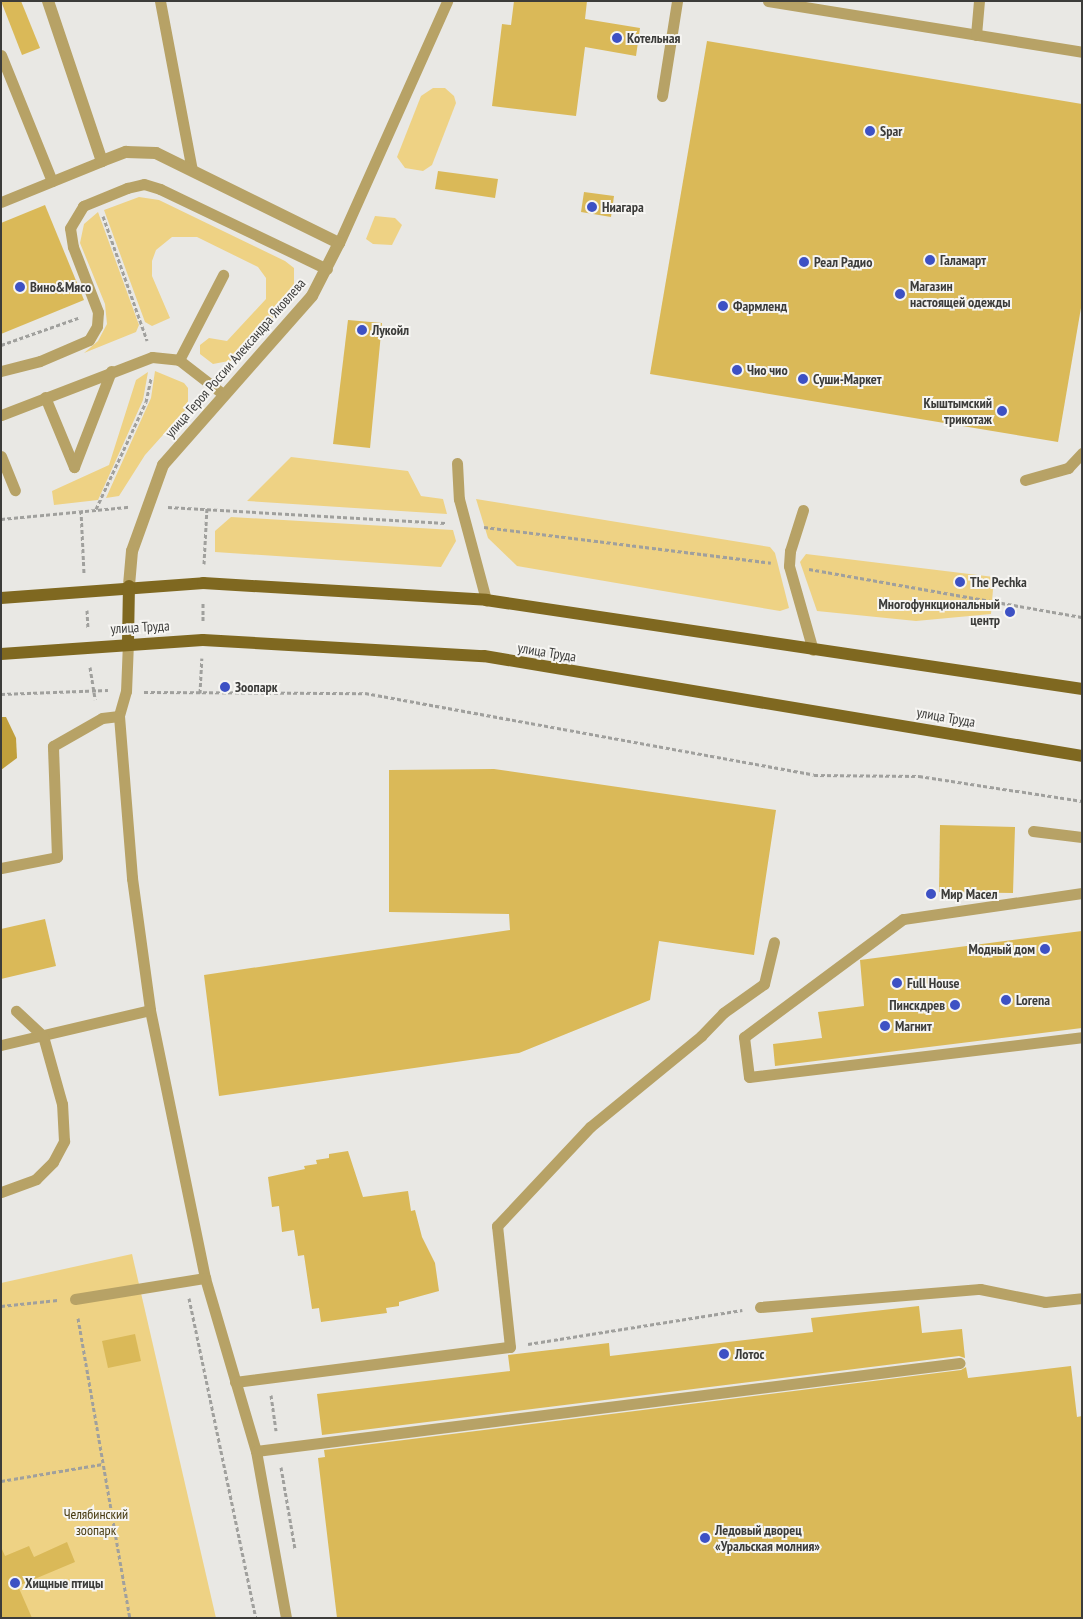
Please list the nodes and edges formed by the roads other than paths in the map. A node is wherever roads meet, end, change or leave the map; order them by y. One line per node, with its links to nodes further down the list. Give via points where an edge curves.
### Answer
1 (48, 1): 11 (street)
2 (160, 1): 12 (lane)
3 (447, 1): 15 (lane)
4 (677, 1): 10 (lane)
5 (768, 1): 7 (lane)
6 (979, 1): 7 (lane)
7 (976, 35): 8 (lane)
8 (1082, 52)
9 (1, 55): 13 (lane)
10 (662, 96)
11 (102, 161): 12 (street, via 140,150 156,153); 13 (lane)
12 (192, 170): 15 (street)
13 (52, 181): 14 (lane)
14 (1, 202)
15 (338, 242): 16 (street, улица Героя России Александра Яковлева)
16 (327, 269): 19 (lane, via 144,184 83,206 70,228 73,247 98,312 97,326 89,340 40,361); 21 (street, улица Героя России Александра Яковлева, via 312,296)
17 (223, 275): 18 (lane)
18 (179, 360): 20 (lane, via 152,357); 21 (lane)
19 (1, 371)
20 (111, 371): 22 (lane); 22 (lane, via 74,467)
21 (223, 394): 30 (street, улица Героя России Александра Яковлева, via 163,465 132,551)
22 (45, 397): 23 (lane)
23 (1, 415)
24 (1082, 453): 27 (lane, via 1068,468)
25 (1, 456): 28 (lane)
26 (457, 464): 32 (lane, via 465,524)
27 (1024, 480)
28 (15, 490)
29 (803, 510): 34 (lane, via 790,551 789,566)
30 (129, 586): 31 (main road); 32 (main road, via 203,582); 33 (main road)
31 (1, 598)
32 (486, 600): 34 (main road)
33 (128, 642): 35 (main road, улица Труда); 37 (lane, via 126,691); 38 (main road, улица Труда, via 231,641 484,656)
34 (812, 650): 36 (main road)
35 (1, 654)
36 (1082, 688)
37 (119, 716): 41 (lane, via 102,718 53,746 57,857); 44 (lane, via 132,878)
38 (1082, 756)
39 (1033, 831): 40 (lane)
40 (1082, 837)
41 (1, 868)
42 (1082, 893): 47 (lane, via 903,919 744,1037 749,1077)
43 (774, 942): 55 (lane, via 764,984 723,1013 701,1036 590,1127 497,1226 510,1346)
44 (150, 1010): 46 (lane); 50 (lane)
45 (16, 1011): 46 (lane)
46 (43, 1036): 48 (lane); 49 (lane, via 62,1104 64,1141 53,1162 36,1179)
47 (1082, 1037)
48 (1, 1045)
49 (1, 1192)
50 (205, 1278): 52 (lane); 55 (lane)
51 (1082, 1298): 53 (lane, via 1045,1302 980,1289)
52 (75, 1299)
53 (760, 1307)
54 (960, 1363): 56 (lane)
55 (235, 1382): 56 (lane)
56 (256, 1451): 57 (lane)
57 (286, 1618)

